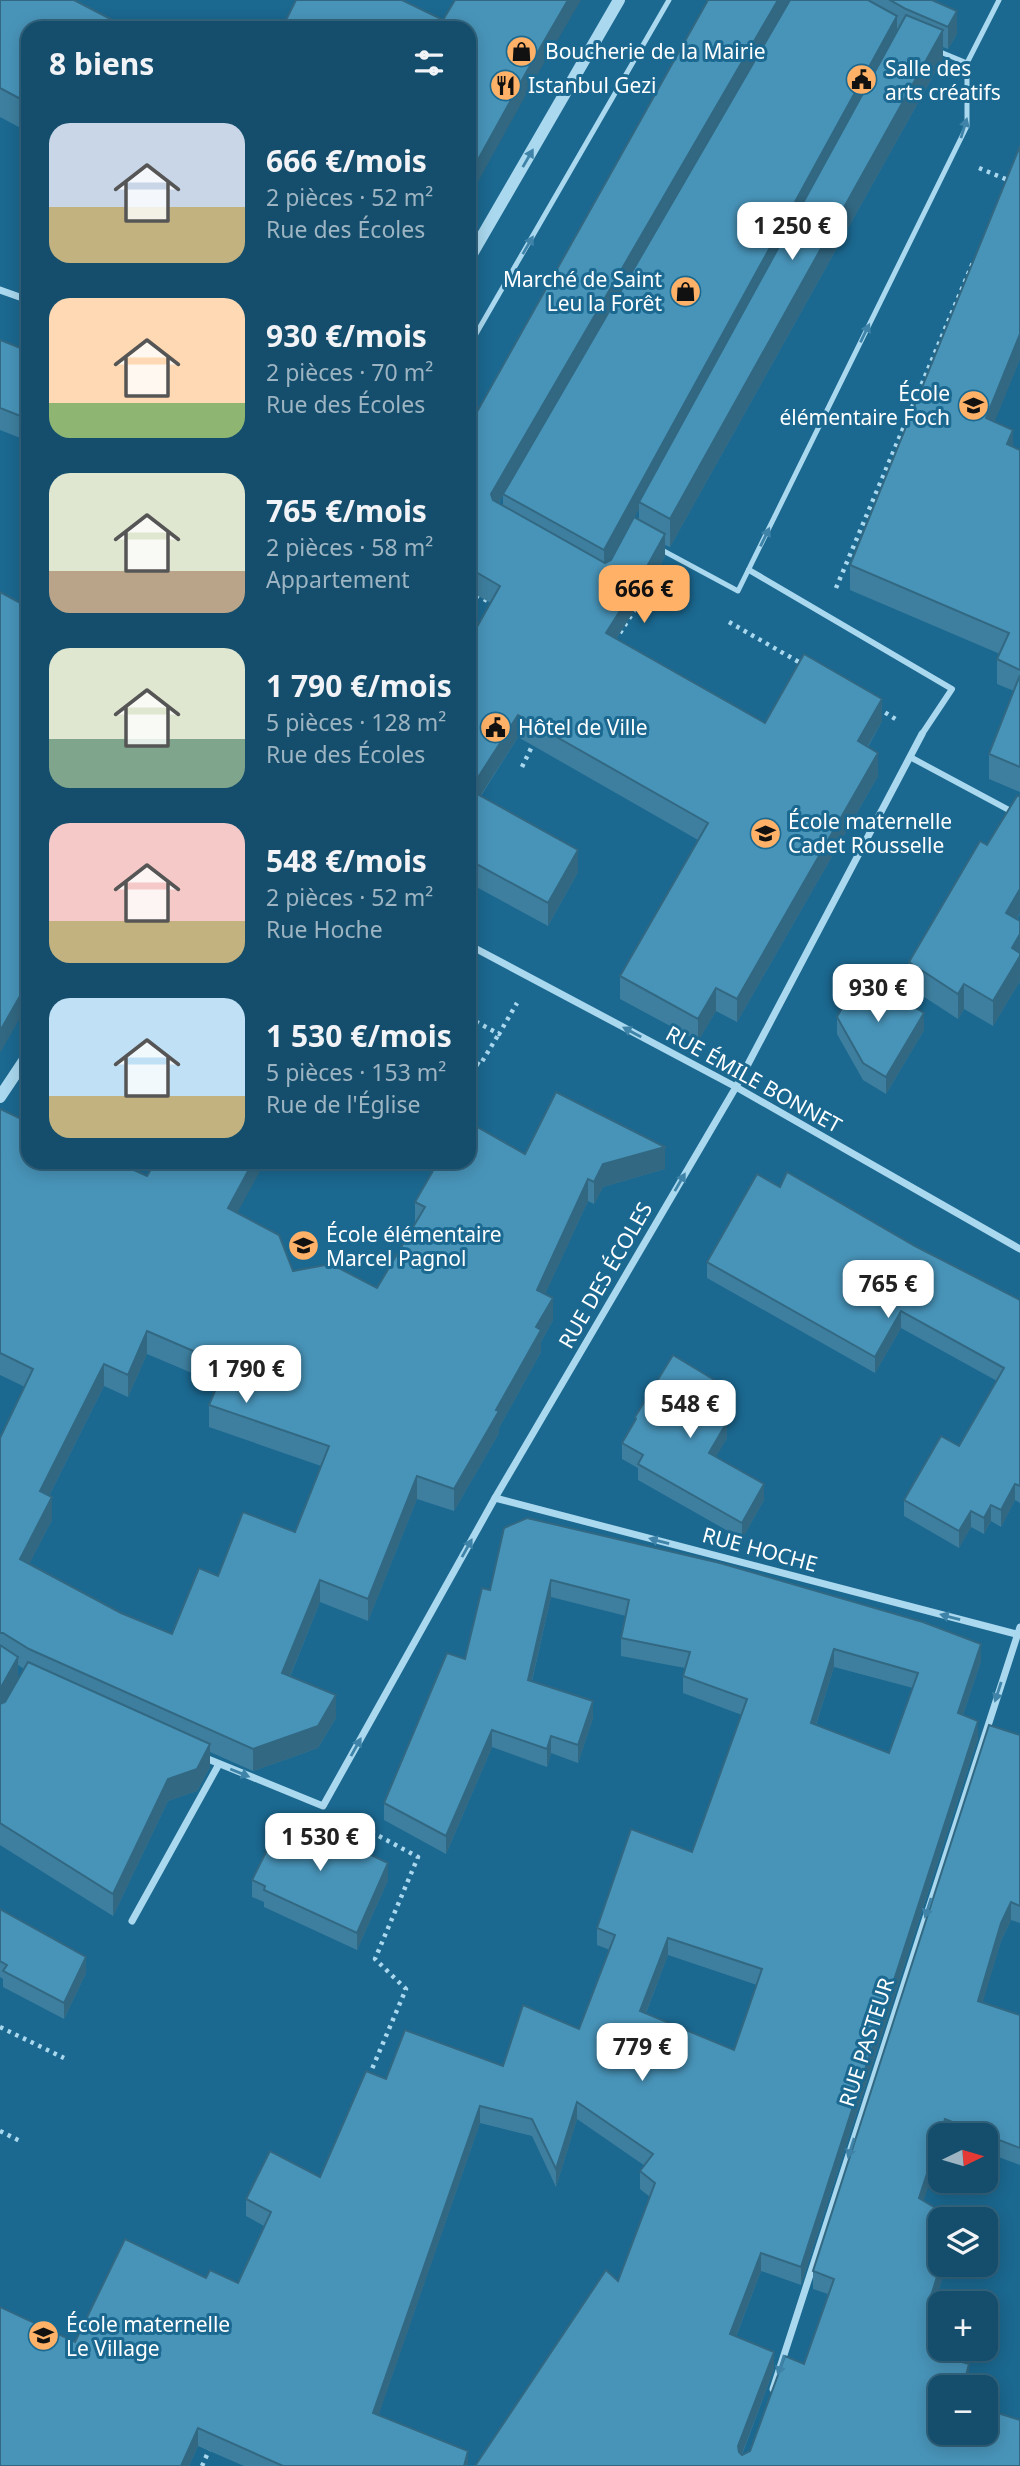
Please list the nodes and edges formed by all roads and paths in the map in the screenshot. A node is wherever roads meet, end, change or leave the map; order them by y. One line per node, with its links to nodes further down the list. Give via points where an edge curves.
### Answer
1 (619, 0): 11 (street, one-way to 1)
2 (669, 0): 15 (lane, one-way to 2)
3 (999, 0): 5 (lane)
4 (929, 47): 5 (lane)
5 (967, 63): 6 (lane, one-way to 5, via 967,126)
6 (952, 156): 8 (path); 17 (lane, one-way to 6)
7 (1012, 170): 8 (path)
8 (1007, 180): 9 (path); 10 (path)
9 (1020, 185)
10 (1002, 192)
11 (476, 247)
12 (975, 256): 21 (path)
13 (0, 290): 14 (street)
14 (21, 298)
15 (476, 334)
16 (656, 546): 17 (lane, via 738,592)
17 (749, 570): 21 (street)
18 (476, 595): 20 (path)
19 (684, 595): 23 (path, via 639,603)
20 (501, 608)
21 (825, 615): 27 (street, via 952,689)
22 (729, 621): 24 (path)
23 (613, 644)
24 (815, 671)
25 (874, 706): 27 (path)
26 (539, 732): 29 (path)
27 (922, 734): 28 (street, RUE DES ÉCOLES)
28 (911, 757): 30 (street); 37 (street, RUE DES ÉCOLES)
29 (522, 767)
30 (1020, 816)
31 (476, 949): 32 (street, RUE ÉMILE BONNET)
32 (533, 978): 34 (path); 37 (street, RUE ÉMILE BONNET, one-way to 32)
33 (476, 1024): 34 (path)
34 (500, 1031): 35 (path, via 480,1065)
35 (476, 1063)
36 (21, 1066): 38 (street)
37 (736, 1087): 39 (street, RUE ÉMILE BONNET); 40 (street, RUE DES ÉCOLES, one-way to 37)
38 (0, 1097)
39 (1020, 1249)
40 (495, 1498): 41 (street, RUE HOCHE, one-way to 40); 44 (street, RUE DES ÉCOLES, one-way to 40)
41 (1018, 1631): 51 (street, RUE PASTEUR, one-way to 51)
42 (195, 1753): 43 (street)
43 (219, 1764): 44 (street, one-way to 44); 45 (street)
44 (323, 1806): 48 (path, via 418,1857 375,1959 407,1989)
45 (132, 1921)
46 (0, 2027): 47 (path)
47 (64, 2058)
48 (369, 2077)
49 (0, 2131): 50 (path)
50 (22, 2142)
51 (771, 2397)
52 (213, 2441): 53 (path)
53 (202, 2466)

